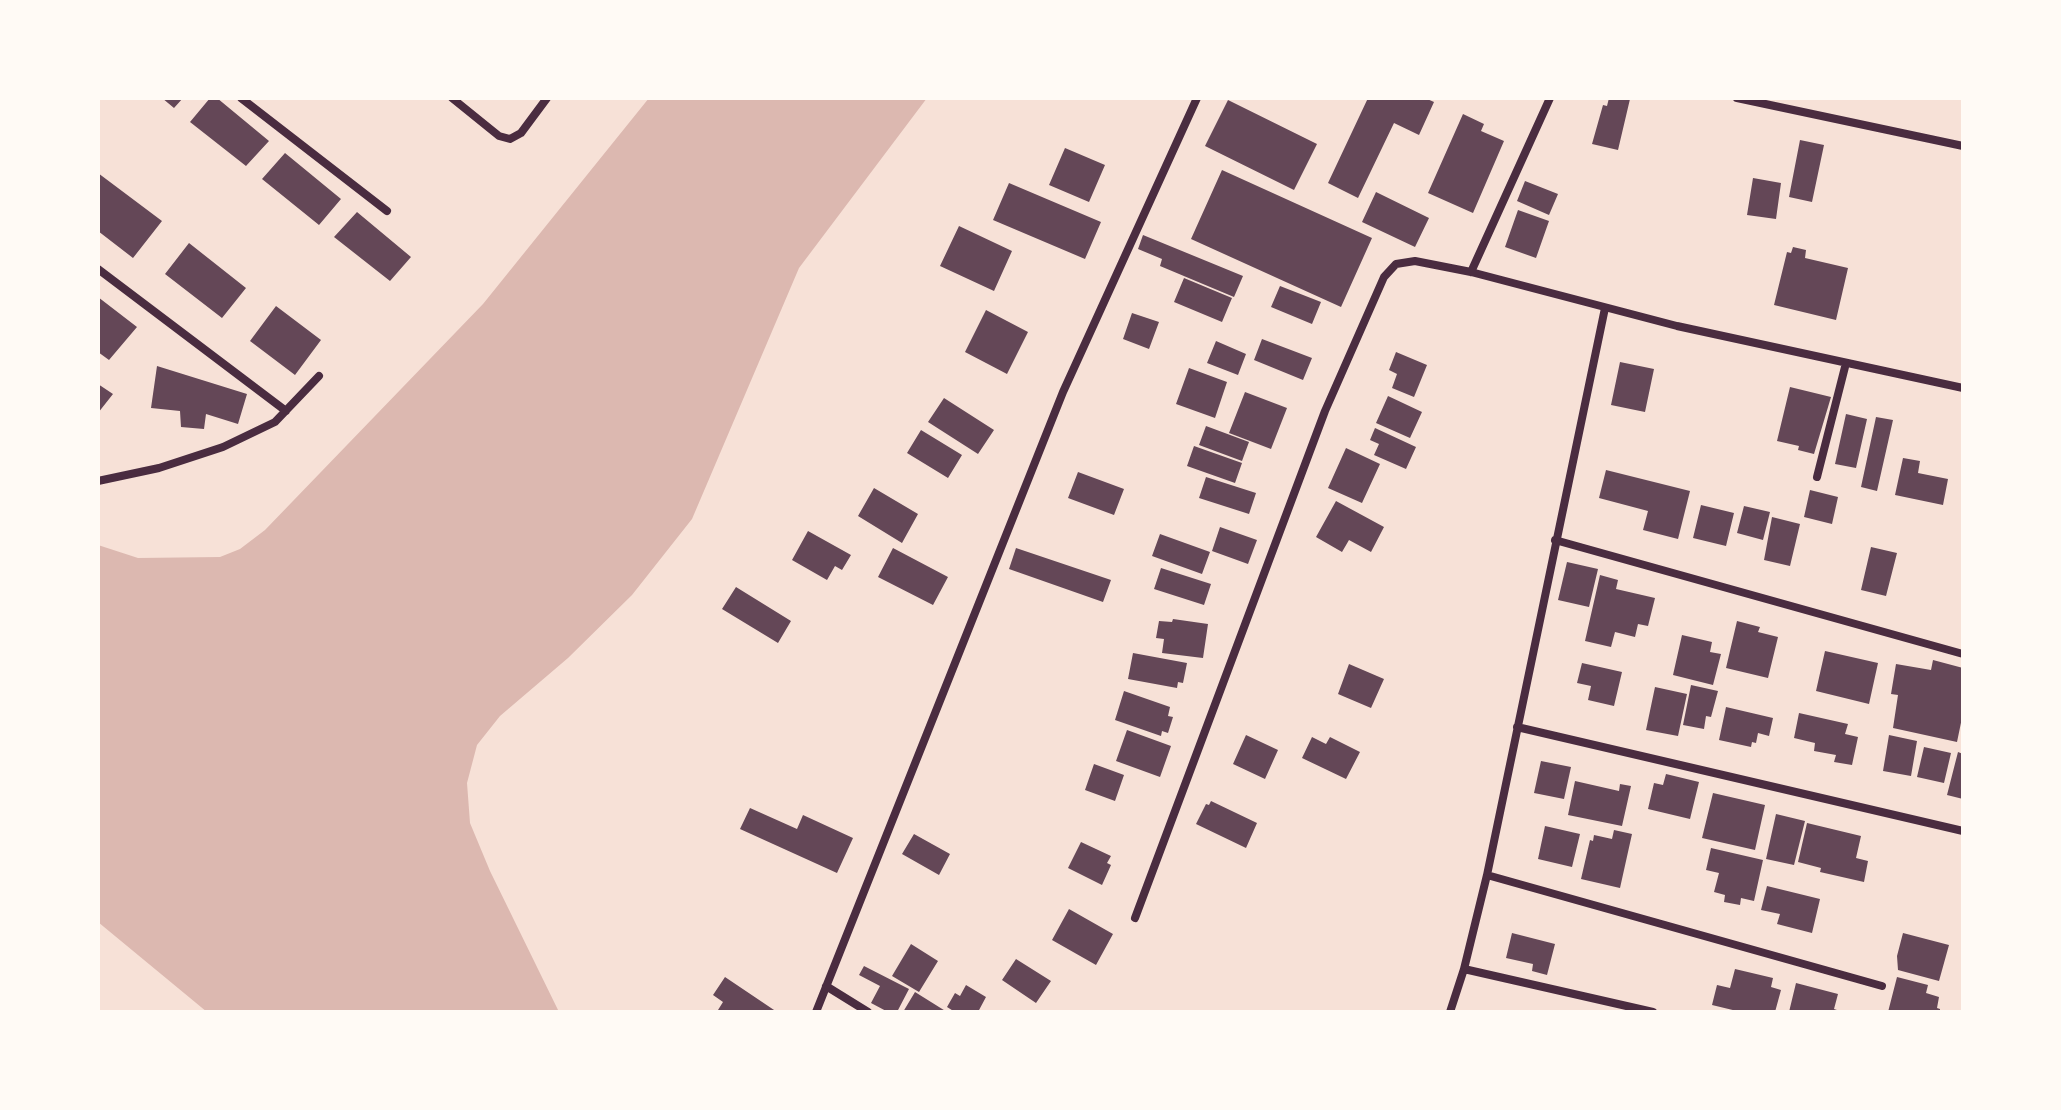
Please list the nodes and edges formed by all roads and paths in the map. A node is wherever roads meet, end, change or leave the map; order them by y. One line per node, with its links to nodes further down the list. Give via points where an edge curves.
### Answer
1 (241, 98): 8 (street)
2 (452, 98): 3 (street, via 510,139 521,133)
3 (547, 98)
4 (1197, 98): 25 (street, via 1063,392)
5 (1550, 98): 10 (street)
6 (1737, 98): 7 (street)
7 (1963, 146)
8 (387, 211)
9 (98, 269): 15 (street)
10 (1471, 272): 11 (street); 23 (street, via 1415,261 1396,264 1384,277 1325,411)
11 (1605, 308): 12 (street); 18 (street)
12 (1846, 363): 14 (street); 16 (street)
13 (319, 376): 15 (street)
14 (1963, 388)
15 (286, 411): 17 (street, via 275,422 223,447)
16 (1817, 477)
17 (98, 481)
18 (1555, 540): 19 (street); 20 (street)
19 (1963, 654)
20 (1517, 727): 21 (street); 22 (street)
21 (1963, 831)
22 (1487, 875): 24 (street); 26 (street)
23 (1135, 918)
24 (1464, 969): 29 (street); 30 (street)
25 (826, 986): 27 (street); 28 (street)
26 (1882, 986)
27 (816, 1012)
28 (868, 1012)
29 (1450, 1012)
30 (1653, 1012)

